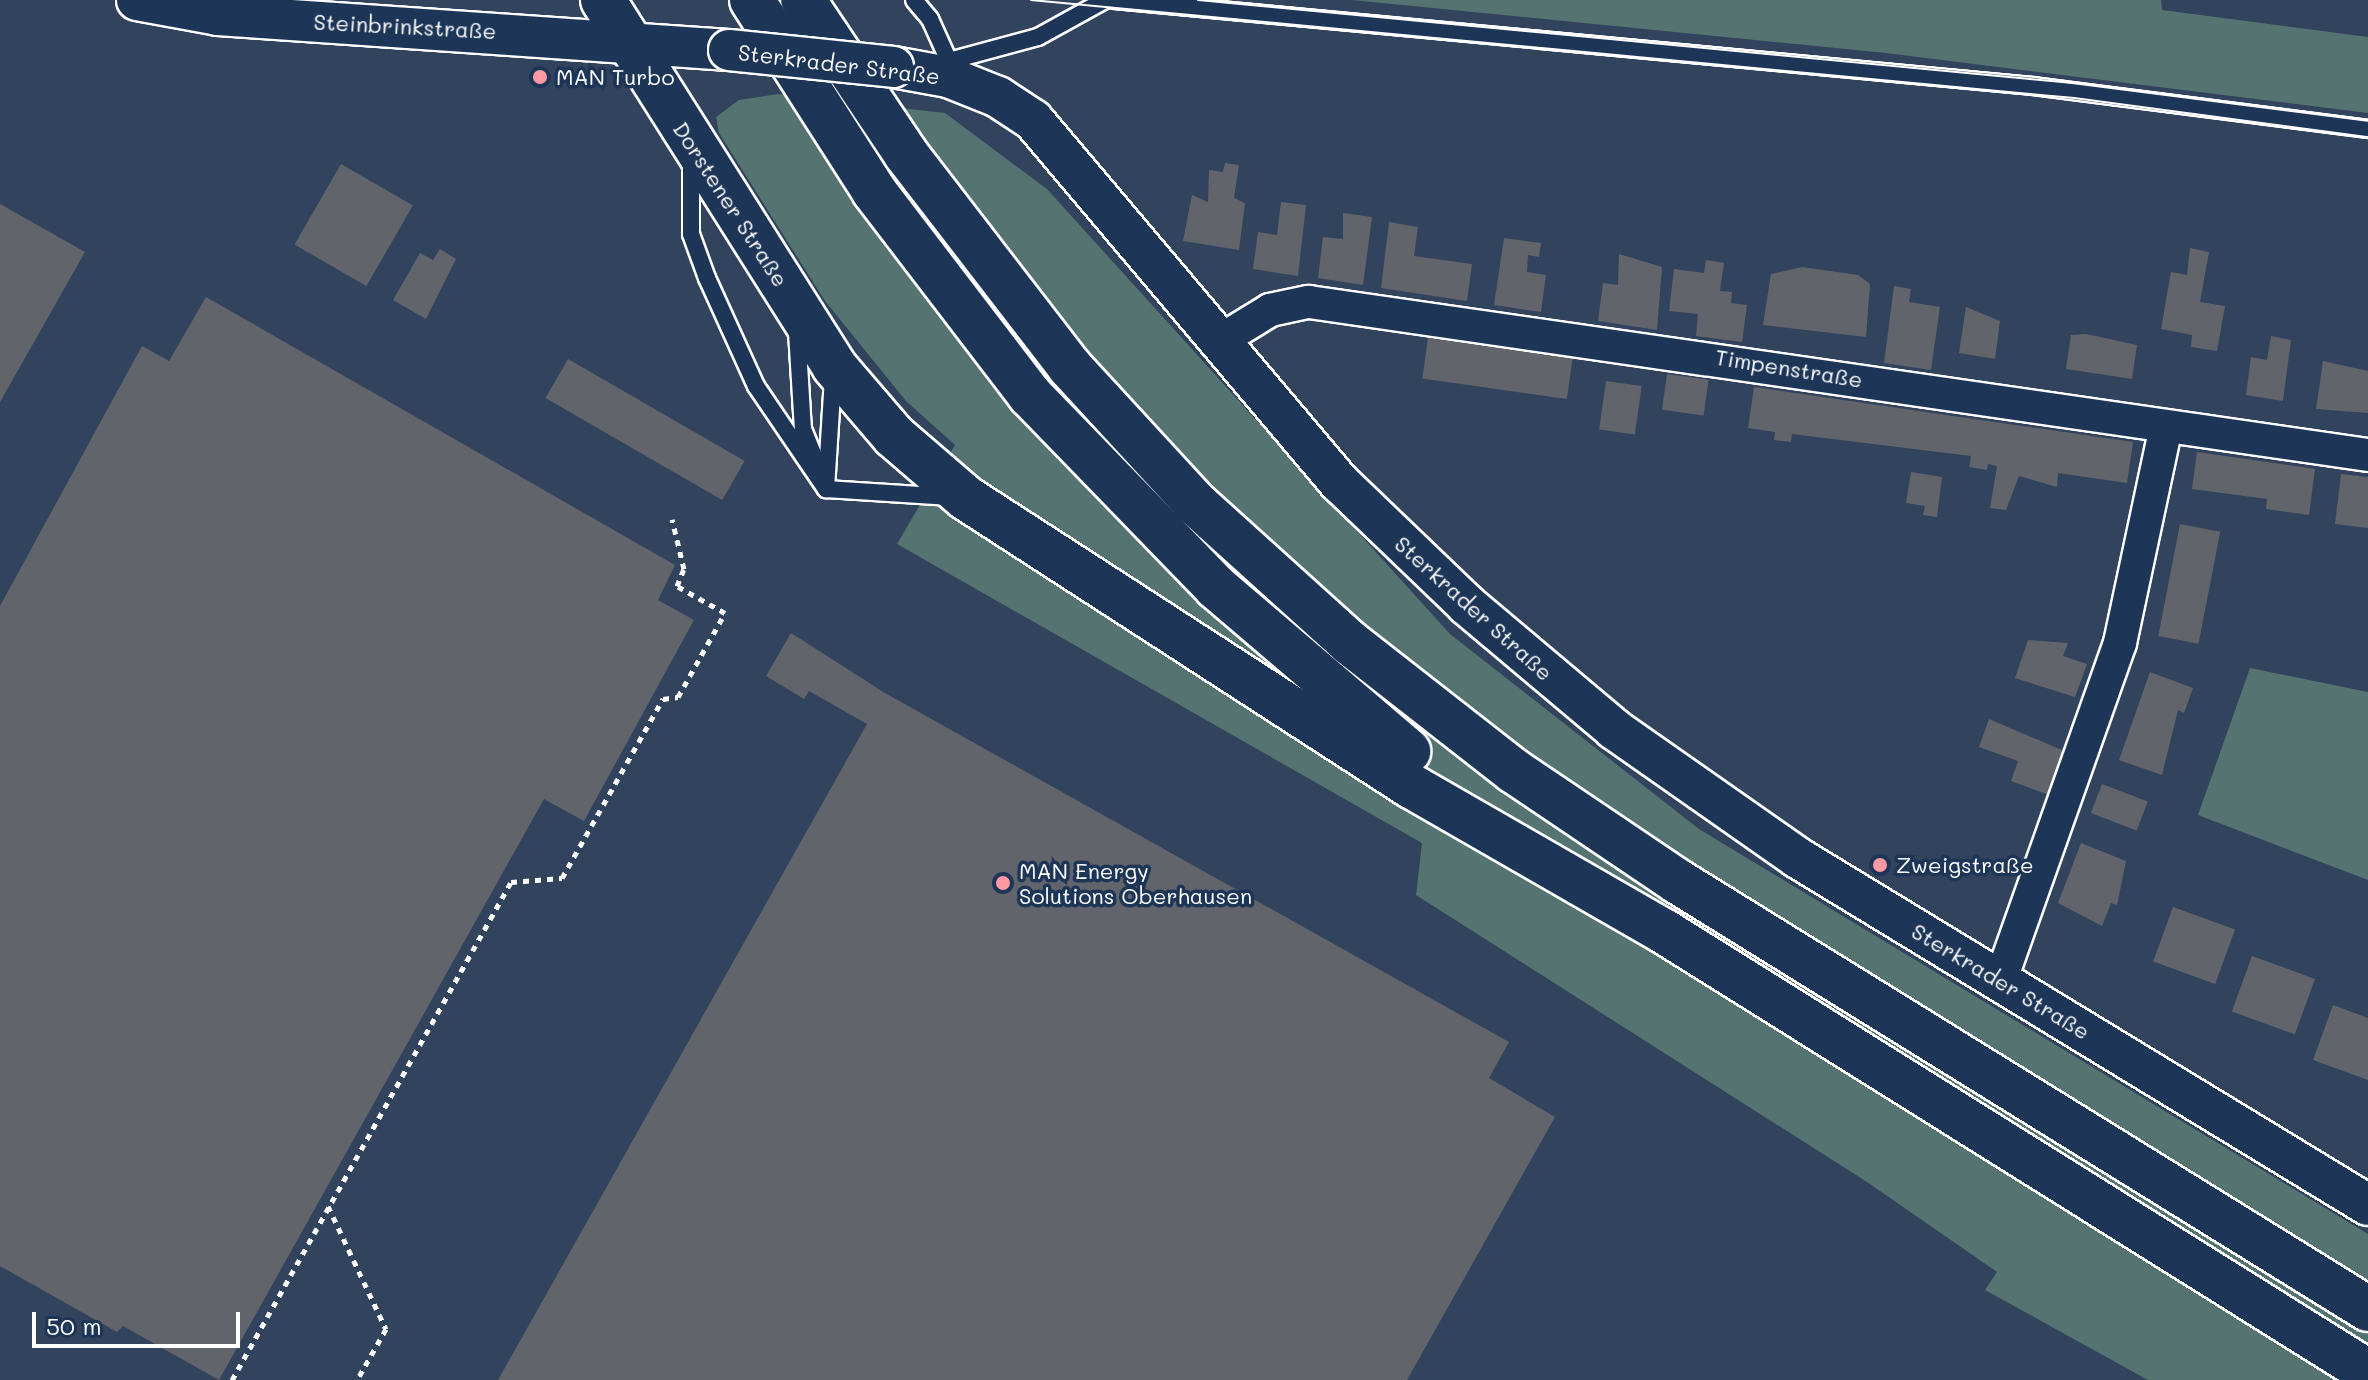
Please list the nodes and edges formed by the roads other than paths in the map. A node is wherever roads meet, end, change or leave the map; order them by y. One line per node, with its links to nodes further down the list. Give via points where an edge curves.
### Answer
1 (137, 0): 8 (street, Steinbrinkstraße, via 218,15)
2 (603, 0): 8 (main road, Dorstener Straße)
3 (752, 0): 19 (main road, via 822,116 927,263 1030,395 1151,524 1337,695)
4 (803, 0): 22 (main road, via 915,167 1070,367 1194,502 1350,643 1514,771 1677,881)
5 (914, 0): 9 (lane, via 930,19)
6 (1105, 0): 9 (lane, via 1038,37)
7 (1114, 0): 10 (lane, via 2018,84)
8 (627, 39): 9 (street, Sterkrader Straße, bridge); 11 (main road, Dorstener Straße)
9 (948, 69): 13 (street, Sterkrader Straße, via 1033,120 1099,192)
10 (2368, 129)
11 (692, 144): 12 (main road, Dorstener Straße); 17 (lane, via 691,234 707,278 756,386)
12 (789, 295): 14 (main road, Dorstener Straße); 17 (lane, via 799,341 803,429)
13 (1218, 342): 15 (street, Timpenstraße, via 1270,310 1309,302); 20 (street, Sterkrader Straße, via 1278,415 1408,550 1601,719 1785,850)
14 (834, 366): 17 (lane); 18 (main road, Dorstener Straße, via 894,436)
15 (2166, 427): 16 (street, Timpenstraße); 20 (street, via 2120,643)
16 (2368, 455)
17 (826, 489): 18 (lane)
18 (966, 498): 19 (main road, Dorstener Straße, via 1411,786)
19 (1665, 932): 23 (main road)
20 (2001, 979): 21 (street, Sterkrader Straße)
21 (2368, 1205)
22 (2368, 1309)
23 (2368, 1372)

